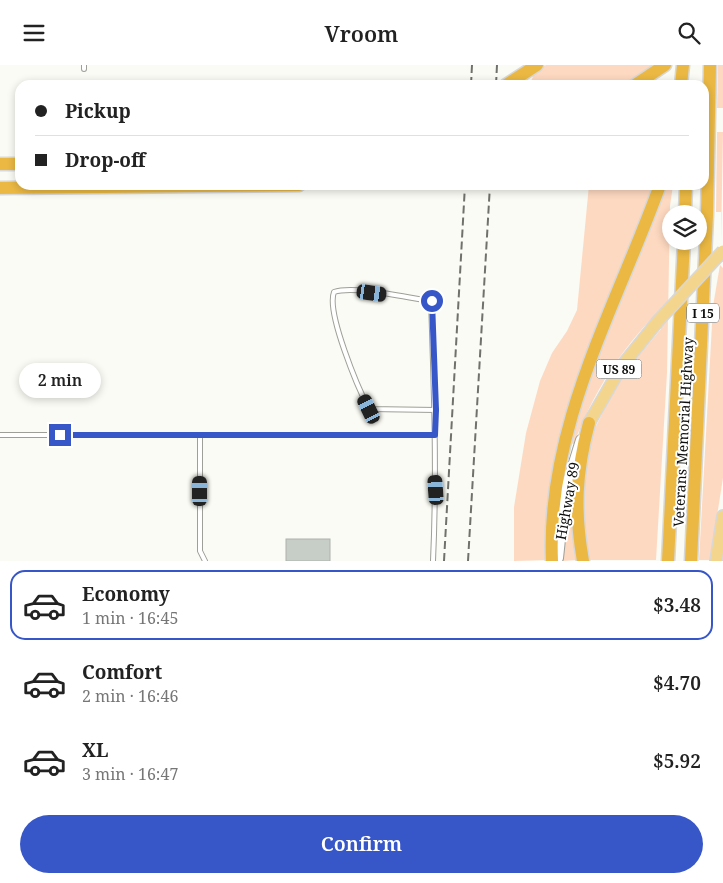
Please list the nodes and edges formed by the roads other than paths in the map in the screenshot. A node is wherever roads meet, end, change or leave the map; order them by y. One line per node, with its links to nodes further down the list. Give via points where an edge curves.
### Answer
1 (665, 65): 7 (highway)
2 (683, 65): 8 (highway)
3 (689, 65): 9 (highway)
4 (710, 65): 10 (highway, Veterans Memorial Highway / I 15)
5 (535, 67): 6 (highway)
6 (514, 80)
7 (642, 80)
8 (682, 80)
9 (688, 80)
10 (709, 115)
11 (0, 164): 12 (highway)
12 (15, 164)
13 (0, 189): 14 (highway)
14 (15, 189)
15 (658, 190): 29 (highway, via 577,395 558,481)
16 (686, 190): 18 (highway)
17 (708, 190): 33 (highway, Veterans Memorial Highway / I 15)
18 (685, 205)
19 (684, 250): 32 (highway, Veterans Memorial Highway / I 15)
20 (723, 251): 22 (main road, Highway 89 / US 89, bridge, via 658,321 621,367)
21 (436, 410): 21 (lane, via 369,409 356,383 334,315 334,292 340,290 432,301); 25 (lane)
22 (589, 423): 30 (main road, Highway 89 / US 89, via 576,451 567,485 560,522); 31 (highway, via 576,480)
23 (0, 435): 24 (lane)
24 (200, 435): 25 (lane); 27 (lane, via 200,551)
25 (435, 435): 28 (lane)
26 (723, 516): 34 (main road)
27 (205, 561)
28 (433, 561)
29 (552, 561)
30 (558, 561)
31 (583, 561)
32 (668, 561)
33 (691, 561)
34 (716, 561)

